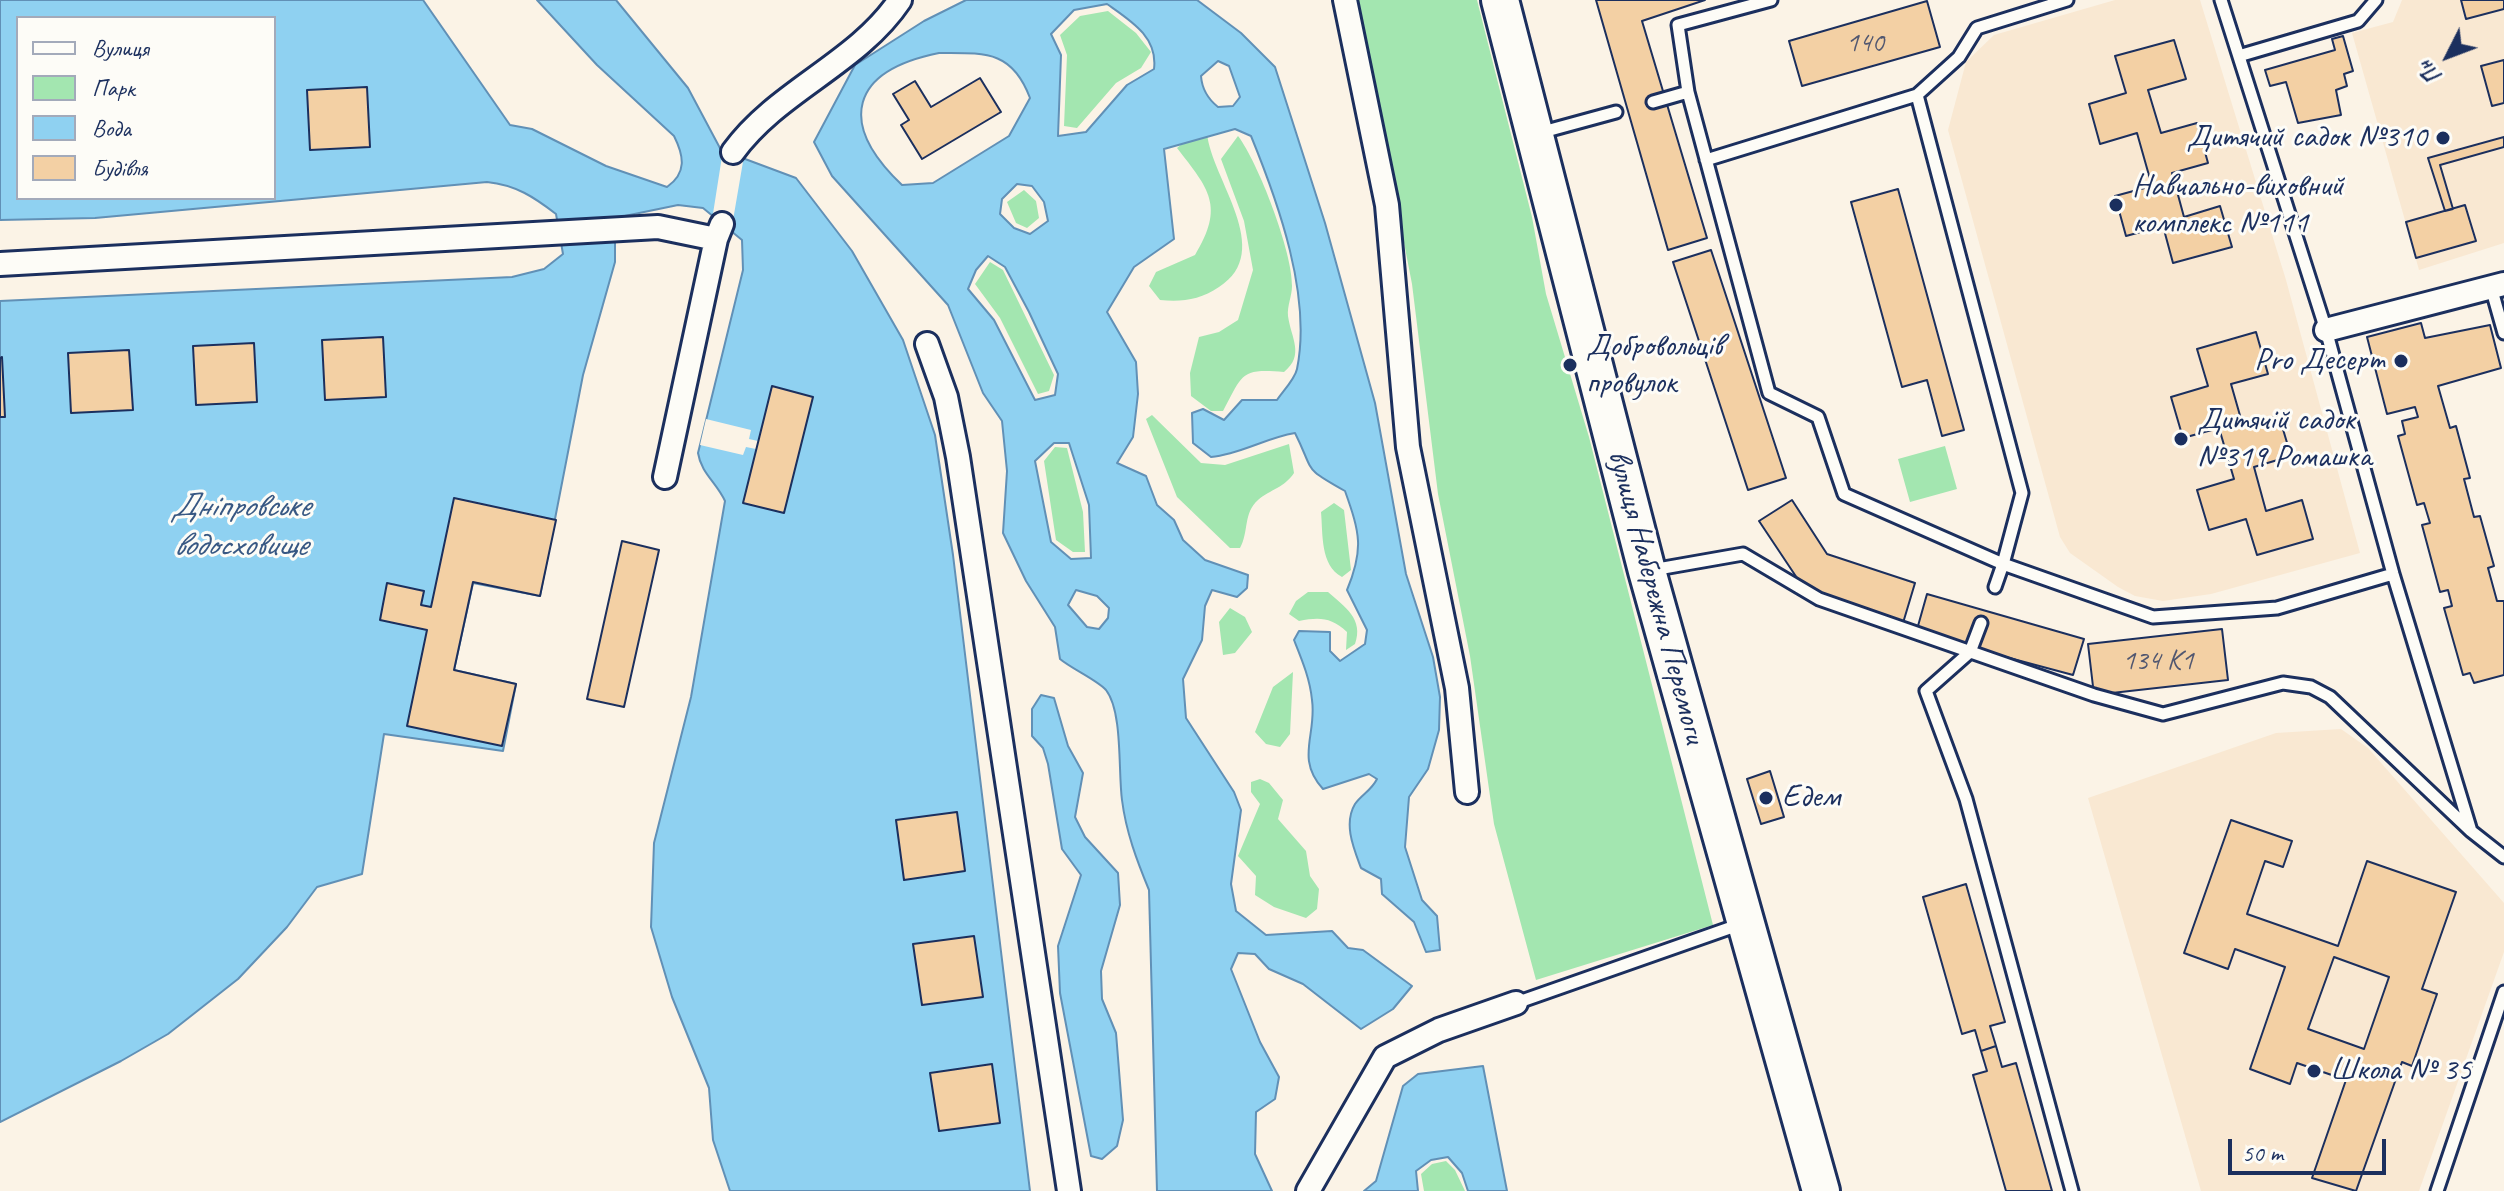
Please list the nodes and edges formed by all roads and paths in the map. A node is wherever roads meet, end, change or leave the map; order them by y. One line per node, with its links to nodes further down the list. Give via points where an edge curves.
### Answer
1 (900, 0): 14 (street, via 885,22 845,57 754,124)
2 (1345, 0): 28 (street, via 1387,205 1408,447 1457,688)
3 (1500, 0): 13 (main road, вулиця Набережна Перемоги)
4 (1771, 0): 9 (lane, via 1678,25)
5 (2067, 0): 10 (lane, via 1977,28 1959,57)
6 (2221, 0): 8 (lane)
7 (2376, 0): 8 (lane, via 2358,21)
8 (2242, 55): 18 (lane)
9 (1688, 92): 11 (lane); 15 (lane)
10 (1917, 95): 15 (lane); 22 (lane, via 2022,493)
11 (1653, 102)
12 (1616, 112): 13 (lane)
13 (1534, 135): 23 (main road, вулиця Набережна Перемоги)
14 (733, 152)
15 (1706, 160): 22 (lane, via 1769,393 1818,417 1844,494)
16 (0, 264): 21 (street, via 658,227 719,232)
17 (2498, 285): 18 (street); 19 (lane)
18 (2326, 330): 24 (lane)
19 (2504, 333)
20 (927, 344): 34 (street, via 946,397 961,473)
21 (665, 477)
22 (2003, 564): 24 (lane, via 2153,617 2277,608); 25 (lane)
23 (1647, 571): 27 (lane, via 1743,554 1819,599); 31 (main road, вулиця Набережна Перемоги)
24 (2393, 574): 29 (lane)
25 (1995, 587)
26 (1981, 623): 27 (lane)
27 (1970, 652): 29 (lane, via 2163,714 2283,683 2311,687 2330,697); 37 (lane, via 1926,691 1966,799)
28 (1467, 792)
29 (2471, 831): 30 (lane)
30 (2504, 857)
31 (1745, 923): 33 (lane); 36 (main road, вулиця Набережна Перемоги)
32 (2504, 992): 38 (lane)
33 (1516, 1003): 35 (street, via 1439,1030 1385,1057)
34 (1069, 1191)
35 (1308, 1191)
36 (1821, 1191)
37 (2072, 1191)
38 (2437, 1191)

